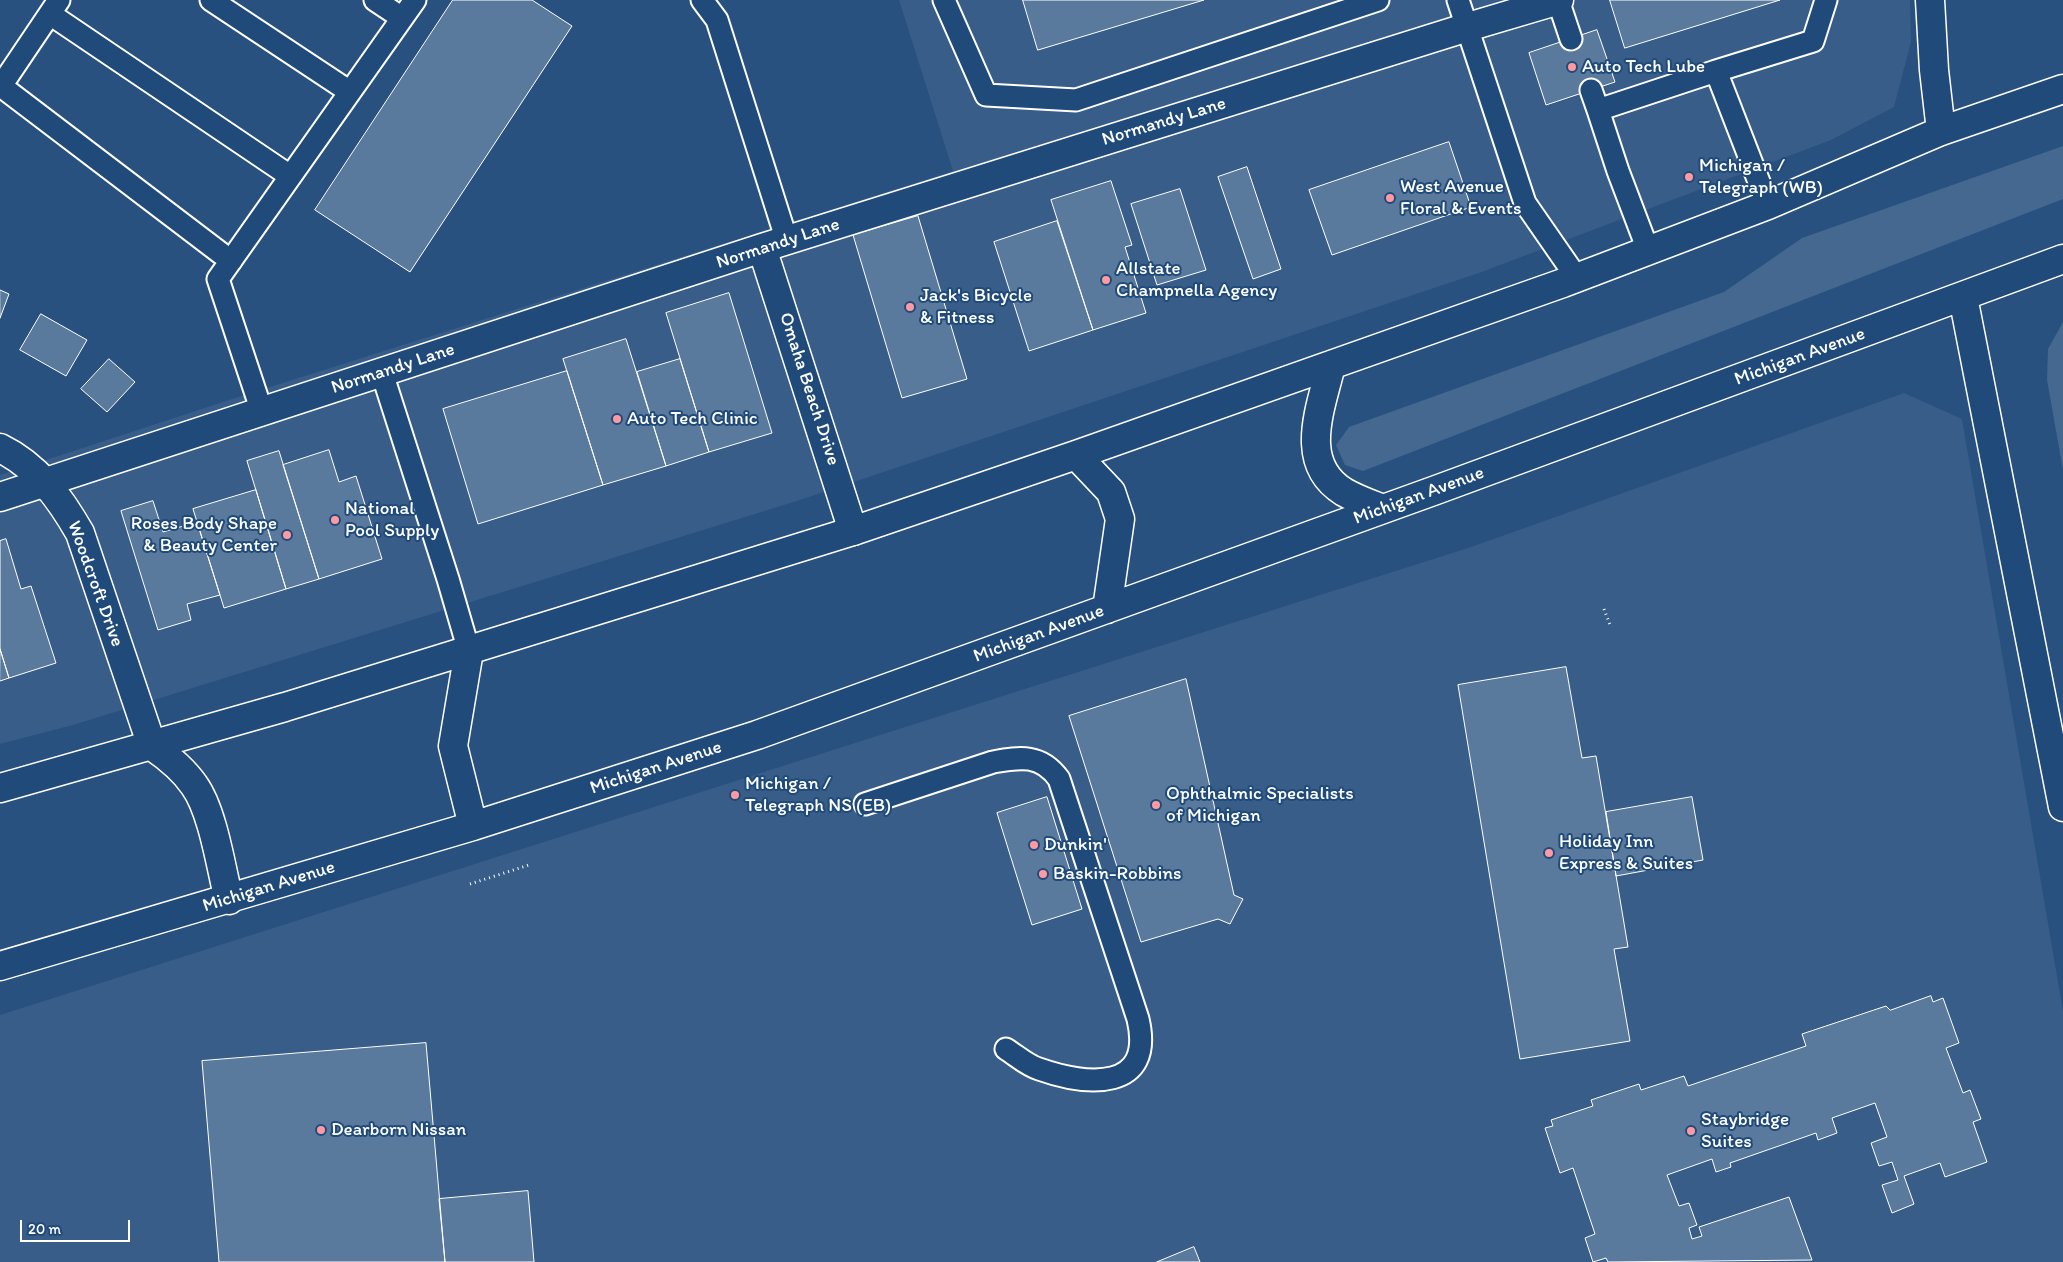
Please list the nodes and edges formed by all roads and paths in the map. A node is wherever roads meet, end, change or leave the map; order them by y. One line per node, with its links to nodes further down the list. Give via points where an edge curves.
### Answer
1 (211, 0): 18 (lane)
2 (375, 0): 12 (lane)
3 (415, 0): 12 (lane)
4 (702, 0): 23 (lane, via 717,20)
5 (944, 0): 6 (lane, via 986,94 1076,100)
6 (1378, 0)
7 (1458, 0): 13 (lane)
8 (1559, 0): 13 (main road, Normandy Lane); 14 (lane)
9 (1826, 0): 15 (lane, via 1813,41)
10 (1930, 0): 20 (main road)
11 (54, 7): 21 (lane); 26 (lane, via 1,86)
12 (402, 18): 18 (lane)
13 (1468, 26): 23 (main road, Normandy Lane); 27 (lane, via 1524,203)
14 (1571, 39)
15 (1716, 72): 19 (lane); 22 (lane)
16 (2063, 89): 20 (main road)
17 (1591, 90): 19 (lane)
18 (350, 92): 21 (lane)
19 (1598, 110): 24 (lane)
20 (1941, 131): 22 (main road)
21 (290, 176): 26 (lane)
22 (1768, 205): 24 (main road)
23 (774, 245): 30 (main road, Normandy Lane); 37 (main road, Omaha Beach Drive)
24 (1648, 250): 27 (main road)
25 (2060, 260): 28 (main road, Michigan Avenue)
26 (231, 261): 31 (lane, via 218,279)
27 (1577, 278): 29 (main road)
28 (1963, 297): 36 (main road, Michigan Avenue); 45 (main road)
29 (1331, 365): 33 (main road); 36 (main road, via 1316,435 1318,464 1332,483 1344,492)
30 (382, 373): 31 (main road, Normandy Lane); 41 (lane)
31 (262, 412): 34 (main road, Normandy Lane)
32 (0, 448): 34 (main road, Woodcroft Drive)
33 (1076, 455): 37 (main road); 38 (main road, via 1111,492 1120,519)
34 (46, 482): 35 (main road, Normandy Lane); 42 (main road, Woodcroft Drive, via 80,533)
35 (0, 497)
36 (1383, 509): 38 (main road, Michigan Avenue)
37 (853, 531): 41 (main road)
38 (1106, 609): 46 (main road, Michigan Avenue, via 757,736)
39 (1604, 609): 40 (path)
40 (1610, 626)
41 (469, 651): 42 (main road); 46 (main road, via 453,746)
42 (152, 746): 43 (main road); 49 (main road, via 176,764 195,786 207,812)
43 (0, 788)
44 (865, 804): 51 (lane, via 1008,760 1041,762 1059,779 1138,1019 1142,1038 1140,1051 1128,1072 1110,1080 1079,1079 1037,1069)
45 (2063, 808)
46 (474, 826): 49 (main road, Michigan Avenue)
47 (528, 865): 48 (path)
48 (470, 884)
49 (229, 900): 50 (main road, Michigan Avenue)
50 (0, 966)
51 (1006, 1049)

